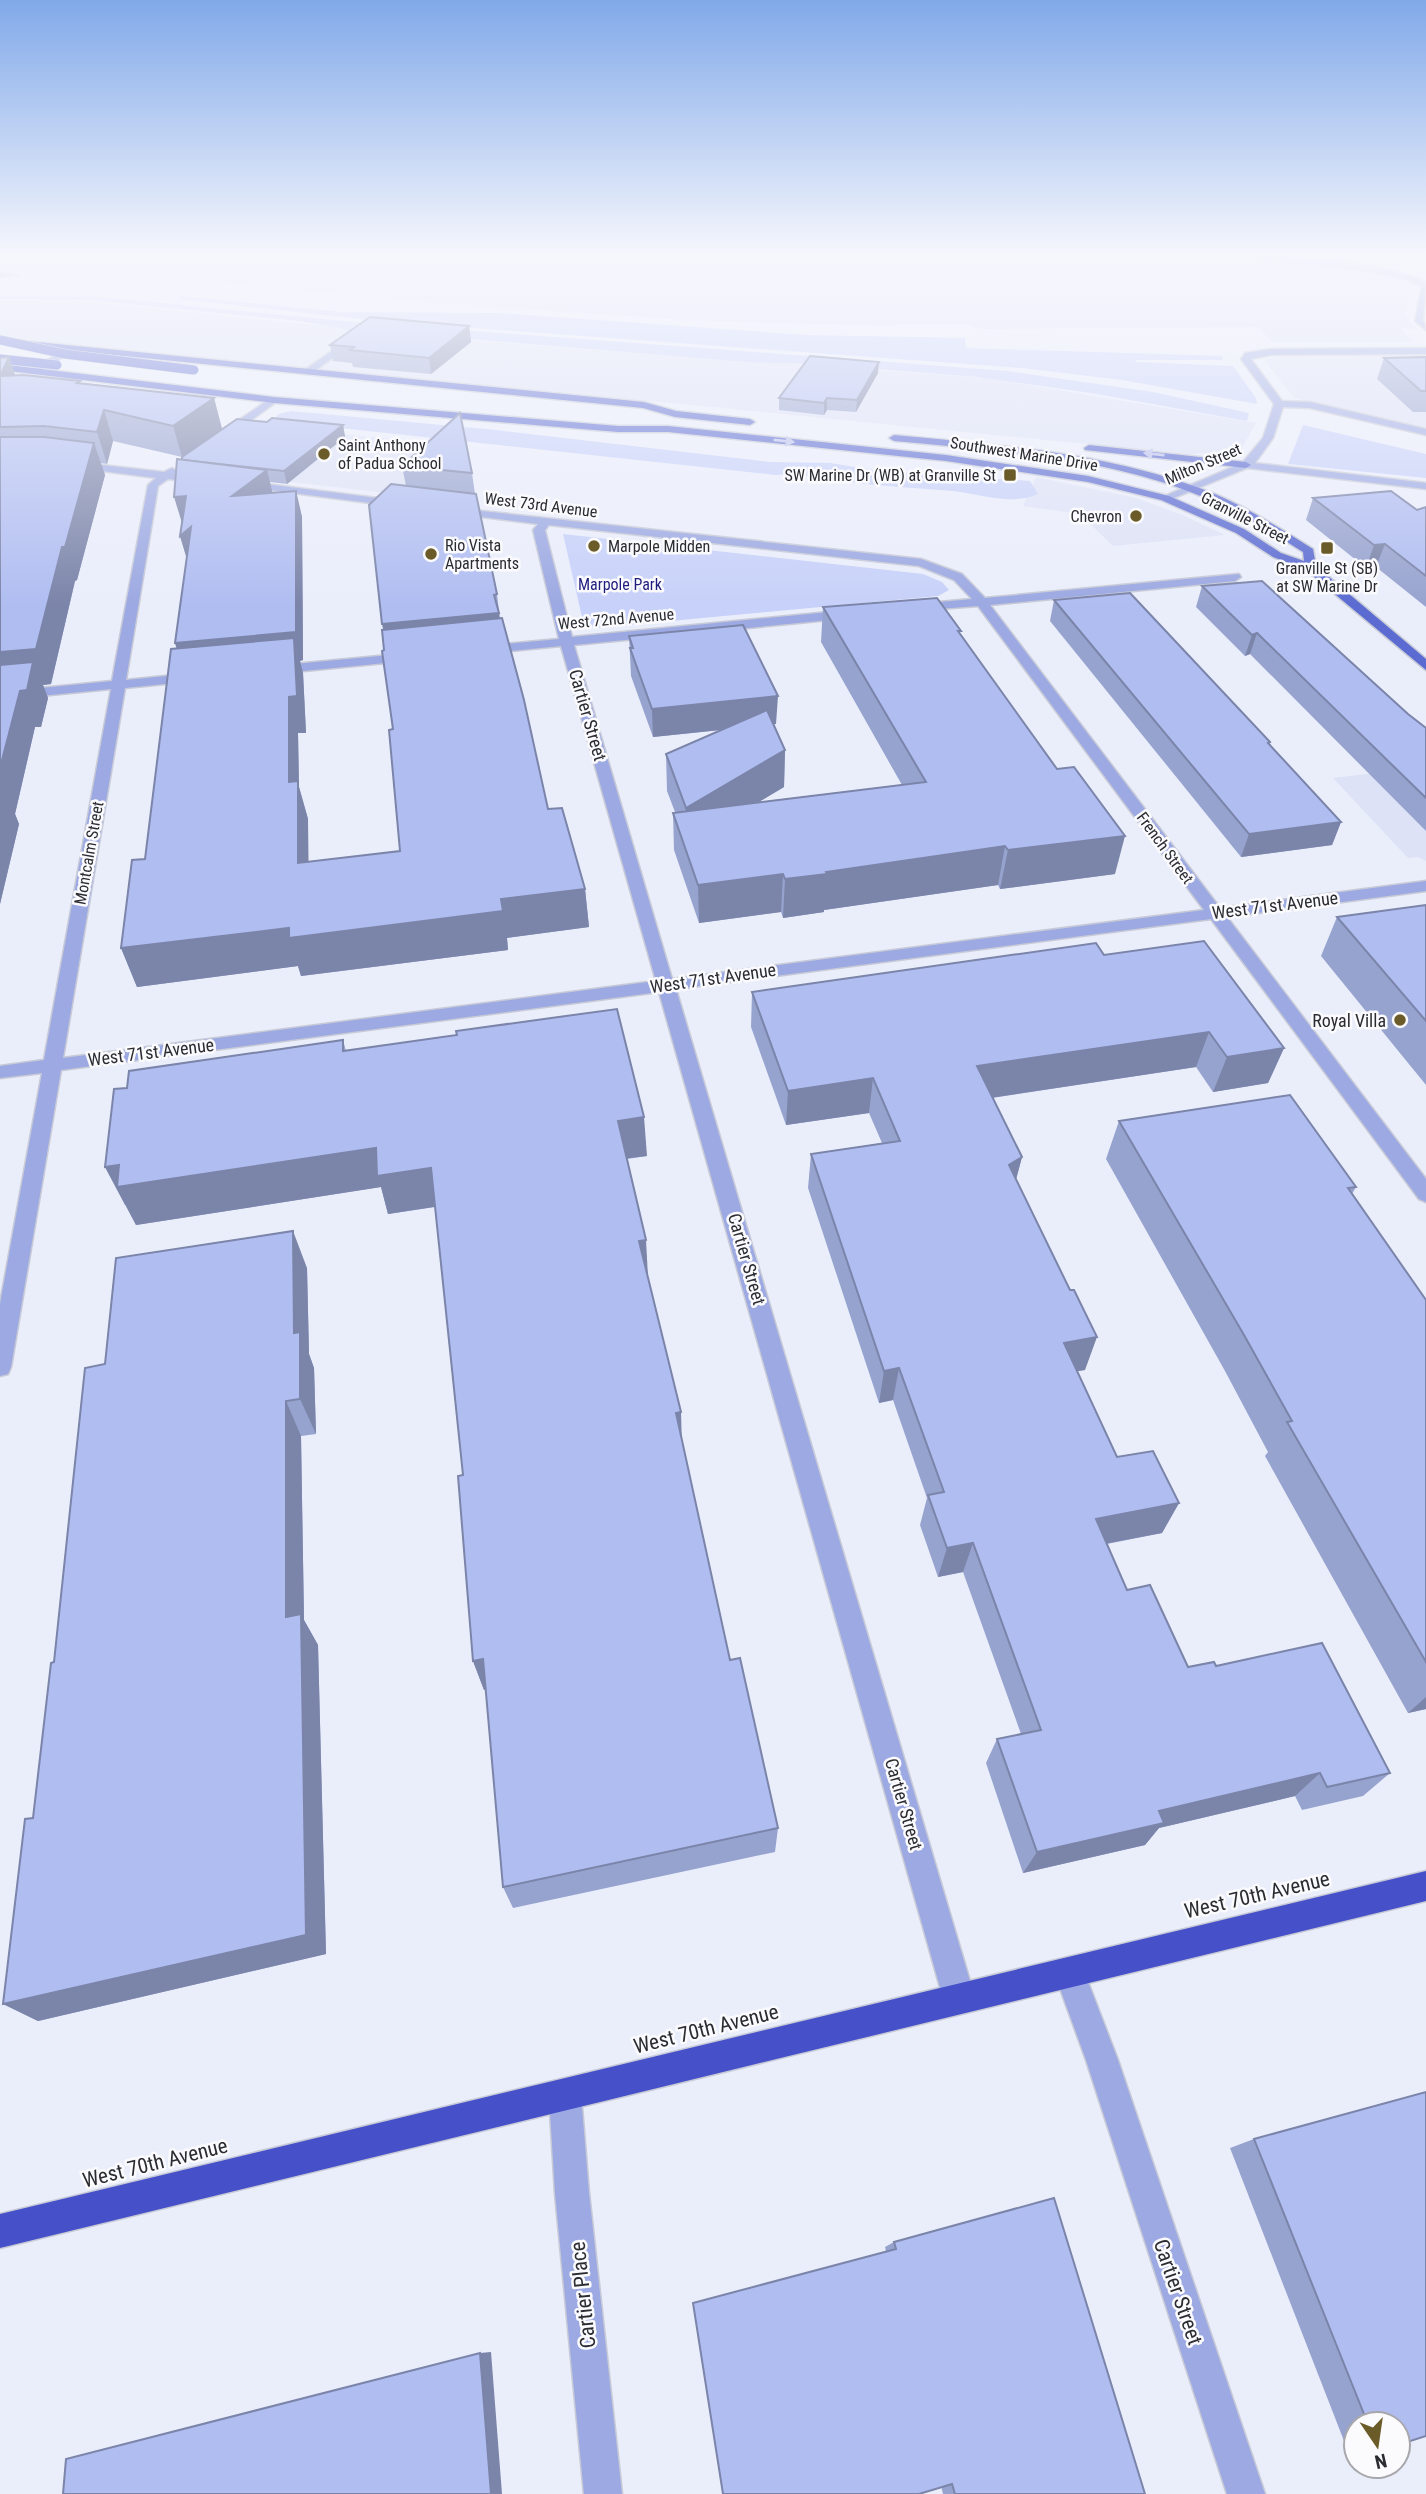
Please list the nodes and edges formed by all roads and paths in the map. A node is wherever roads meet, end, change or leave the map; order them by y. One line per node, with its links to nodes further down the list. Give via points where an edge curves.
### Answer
1 (43, 373): 8 (main road, Southwest Marine Drive)
2 (138, 373): 6 (main road, bridge)
3 (228, 373): 10 (main road, bridge)
4 (333, 373): 10 (main road, via 644,405)
5 (1257, 373): 9 (street)
6 (222, 382)
7 (316, 392): 12 (main road)
8 (274, 400): 12 (main road, Southwest Marine Drive, via 618,429); 15 (street)
9 (1279, 404): 13 (street, via 1310,405); 19 (street, Milton Street, via 1256,458)
10 (675, 414): 11 (main road)
11 (762, 424)
12 (668, 429): 25 (main road, Southwest Marine Drive, one-way to 25, via 1007,466)
13 (1426, 432)
14 (881, 436): 16 (main road, Southwest Marine Drive)
15 (212, 443)
16 (969, 444): 19 (main road, one-way to 16, via 1021,442); 24 (main road, Southwest Marine Drive, via 1107,463)
17 (68, 464): 20 (street)
18 (180, 465): 20 (street, Montcalm Street)
19 (1246, 465): 23 (street); 24 (street, Milton Street)
20 (166, 475): 21 (street); 40 (street, Montcalm Street, via 153,485)
21 (219, 482)
22 (232, 483): 26 (street)
23 (1426, 485)
24 (1191, 488): 25 (street, Milton Street); 29 (main road, Granville Street, via 1277,529 1309,551)
25 (1164, 498): 29 (main road, Granville Street)
26 (415, 506)
27 (441, 509): 28 (street, West 73rd Avenue)
28 (545, 522): 31 (street, West 73rd Avenue, via 920,563 958,577); 34 (street, Cartier Street, via 539,530)
29 (1310, 567): 37 (main road, Granville Street)
30 (1236, 577): 31 (street)
31 (981, 601): 32 (street); 43 (street, French Street)
32 (898, 610)
33 (859, 613): 34 (street, West 72nd Avenue)
34 (566, 641): 35 (street, West 72nd Avenue); 44 (street, Cartier Street)
35 (463, 652)
36 (423, 656): 38 (street)
37 (1426, 666)
38 (263, 671)
39 (208, 676): 40 (street)
40 (118, 684): 41 (street); 45 (street, Montcalm Street)
41 (0, 696)
42 (1426, 886): 43 (street, West 71st Avenue)
43 (1214, 913): 44 (street, West 71st Avenue); 47 (street, French Street)
44 (666, 985): 45 (street, West 71st Avenue); 51 (street, Cartier Street)
45 (53, 1065): 46 (street, West 71st Avenue); 48 (street, Montcalm Street)
46 (0, 1072)
47 (1426, 1194)
48 (0, 1367)
49 (1426, 1886): 50 (highway, West 70th Avenue)
50 (1069, 1972): 51 (highway, West 70th Avenue); 55 (street, Cartier Street)
51 (959, 1998): 52 (highway, West 70th Avenue)
52 (565, 2095): 53 (highway, West 70th Avenue); 54 (street, Cartier Place)
53 (0, 2231)
54 (603, 2494)
55 (1246, 2494)

